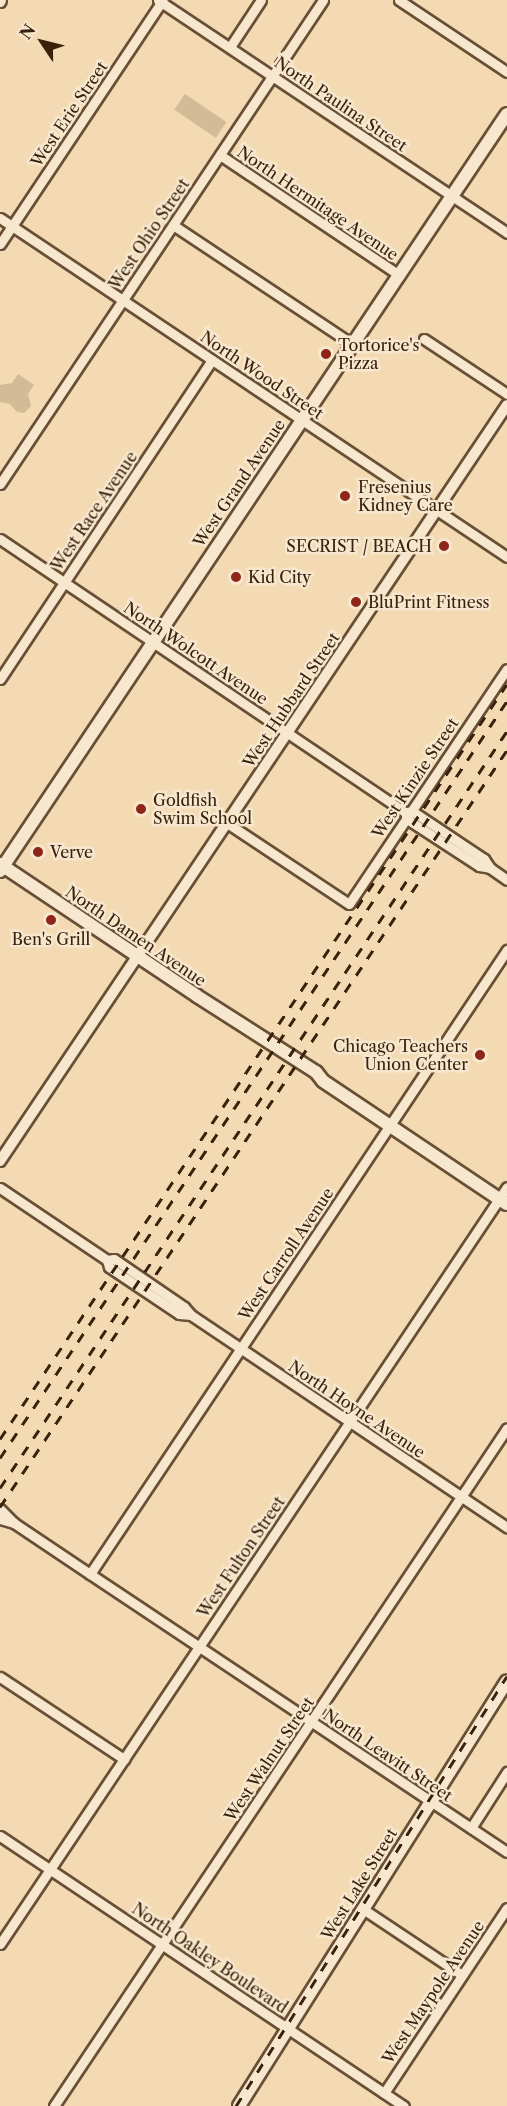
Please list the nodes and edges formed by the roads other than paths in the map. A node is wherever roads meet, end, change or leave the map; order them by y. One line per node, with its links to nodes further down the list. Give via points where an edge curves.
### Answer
1 (261, 0): 5 (street)
2 (323, 0): 7 (street, West Ohio Street)
3 (399, 0): 6 (street)
4 (161, 1): 5 (street, North Paulina Street); 13 (street, West Erie Street)
5 (230, 47): 7 (street, North Paulina Street)
6 (507, 72)
7 (273, 76): 9 (street, West Ohio Street); 10 (street, North Paulina Street)
8 (507, 114): 10 (main road, West Grand Avenue)
9 (220, 155): 12 (street, West Ohio Street); 16 (street, North Hermitage Avenue)
10 (452, 196): 14 (street, North Paulina Street); 16 (main road, West Grand Avenue)
11 (0, 218): 13 (street, North Wood Street)
12 (173, 225): 17 (street, West Ohio Street); 19 (street)
13 (12, 226): 15 (street, West Erie Street); 17 (street, North Wood Street)
14 (507, 232)
15 (0, 244)
16 (399, 275): 19 (main road, West Grand Avenue)
17 (123, 300): 20 (street, North Wood Street); 24 (street, West Ohio Street)
18 (424, 339): 21 (street)
19 (352, 344): 23 (main road, West Grand Avenue)
20 (212, 360): 23 (street, North Wood Street); 28 (street, West Race Avenue)
21 (507, 394)
22 (507, 405): 25 (street, West Hubbard Street)
23 (302, 420): 25 (street, North Wood Street); 29 (main road, West Grand Avenue)
24 (0, 484)
25 (436, 510): 27 (street, North Wood Street); 32 (street, West Hubbard Street)
26 (0, 539): 28 (street, North Wolcott Avenue)
27 (507, 556)
28 (64, 582): 29 (street, North Wolcott Avenue); 31 (street, West Race Avenue)
29 (153, 641): 32 (street, North Wolcott Avenue); 35 (main road, West Grand Avenue)
30 (507, 669): 33 (street, West Kinzie Street)
31 (0, 679)
32 (288, 732): 33 (street, North Wolcott Avenue); 34 (street, West Hubbard Street)
33 (408, 814): 34 (street, West Kinzie Street, via 349,904); 36 (street, North Wolcott Avenue, via 484,859)
34 (227, 823): 38 (street, West Hubbard Street)
35 (1, 867): 38 (main road, North Damen Avenue)
36 (507, 880)
37 (507, 950): 39 (street, West Carroll Avenue)
38 (138, 956): 39 (main road, North Damen Avenue); 40 (street, West Hubbard Street)
39 (390, 1125): 43 (main road, North Damen Avenue); 44 (street, West Carroll Avenue)
40 (0, 1161)
41 (507, 1187): 43 (street, West Fulton Street)
42 (0, 1188): 44 (street, North Hoyne Avenue, via 179,1314 191,1315)
43 (503, 1201): 45 (street, West Fulton Street)
44 (241, 1348): 45 (street, North Hoyne Avenue); 52 (street, West Carroll Avenue)
45 (350, 1422): 47 (street, North Hoyne Avenue); 53 (street, West Fulton Street)
46 (507, 1428): 47 (street, West Walnut Street)
47 (461, 1496): 51 (street, North Hoyne Avenue); 56 (street, West Walnut Street)
48 (0, 1509): 50 (street, North Leavitt Street)
49 (0, 1519): 50 (street, North Leavitt Street)
50 (14, 1523): 52 (street, North Leavitt Street)
51 (507, 1527)
52 (90, 1574): 53 (street, North Leavitt Street)
53 (199, 1647): 56 (street, North Leavitt Street); 57 (street, West Fulton Street)
54 (0, 1677): 57 (street)
55 (507, 1681): 59 (main road, West Lake Street)
56 (311, 1722): 59 (street, North Leavitt Street); 67 (street, West Walnut Street)
57 (124, 1759): 63 (street, West Fulton Street)
58 (507, 1772): 60 (street)
59 (431, 1801): 60 (street, North Leavitt Street); 65 (main road, West Lake Street)
60 (471, 1828): 62 (street, North Leavitt Street)
61 (0, 1836): 63 (street, North Oakley Boulevard)
62 (507, 1852)
63 (50, 1869): 66 (street, West Fulton Street); 67 (street, North Oakley Boulevard)
64 (507, 1908): 68 (street, West Maypole Avenue)
65 (363, 1909): 68 (street); 69 (main road, West Lake Street)
66 (0, 1944)
67 (163, 1945): 69 (street, North Oakley Boulevard); 71 (street, West Walnut Street)
68 (462, 1975): 70 (street, West Maypole Avenue)
69 (288, 2028): 70 (street, North Oakley Boulevard); 72 (main road, West Lake Street)
70 (384, 2092): 73 (street, North Oakley Boulevard)
71 (54, 2106)
72 (239, 2106)
73 (404, 2106)

